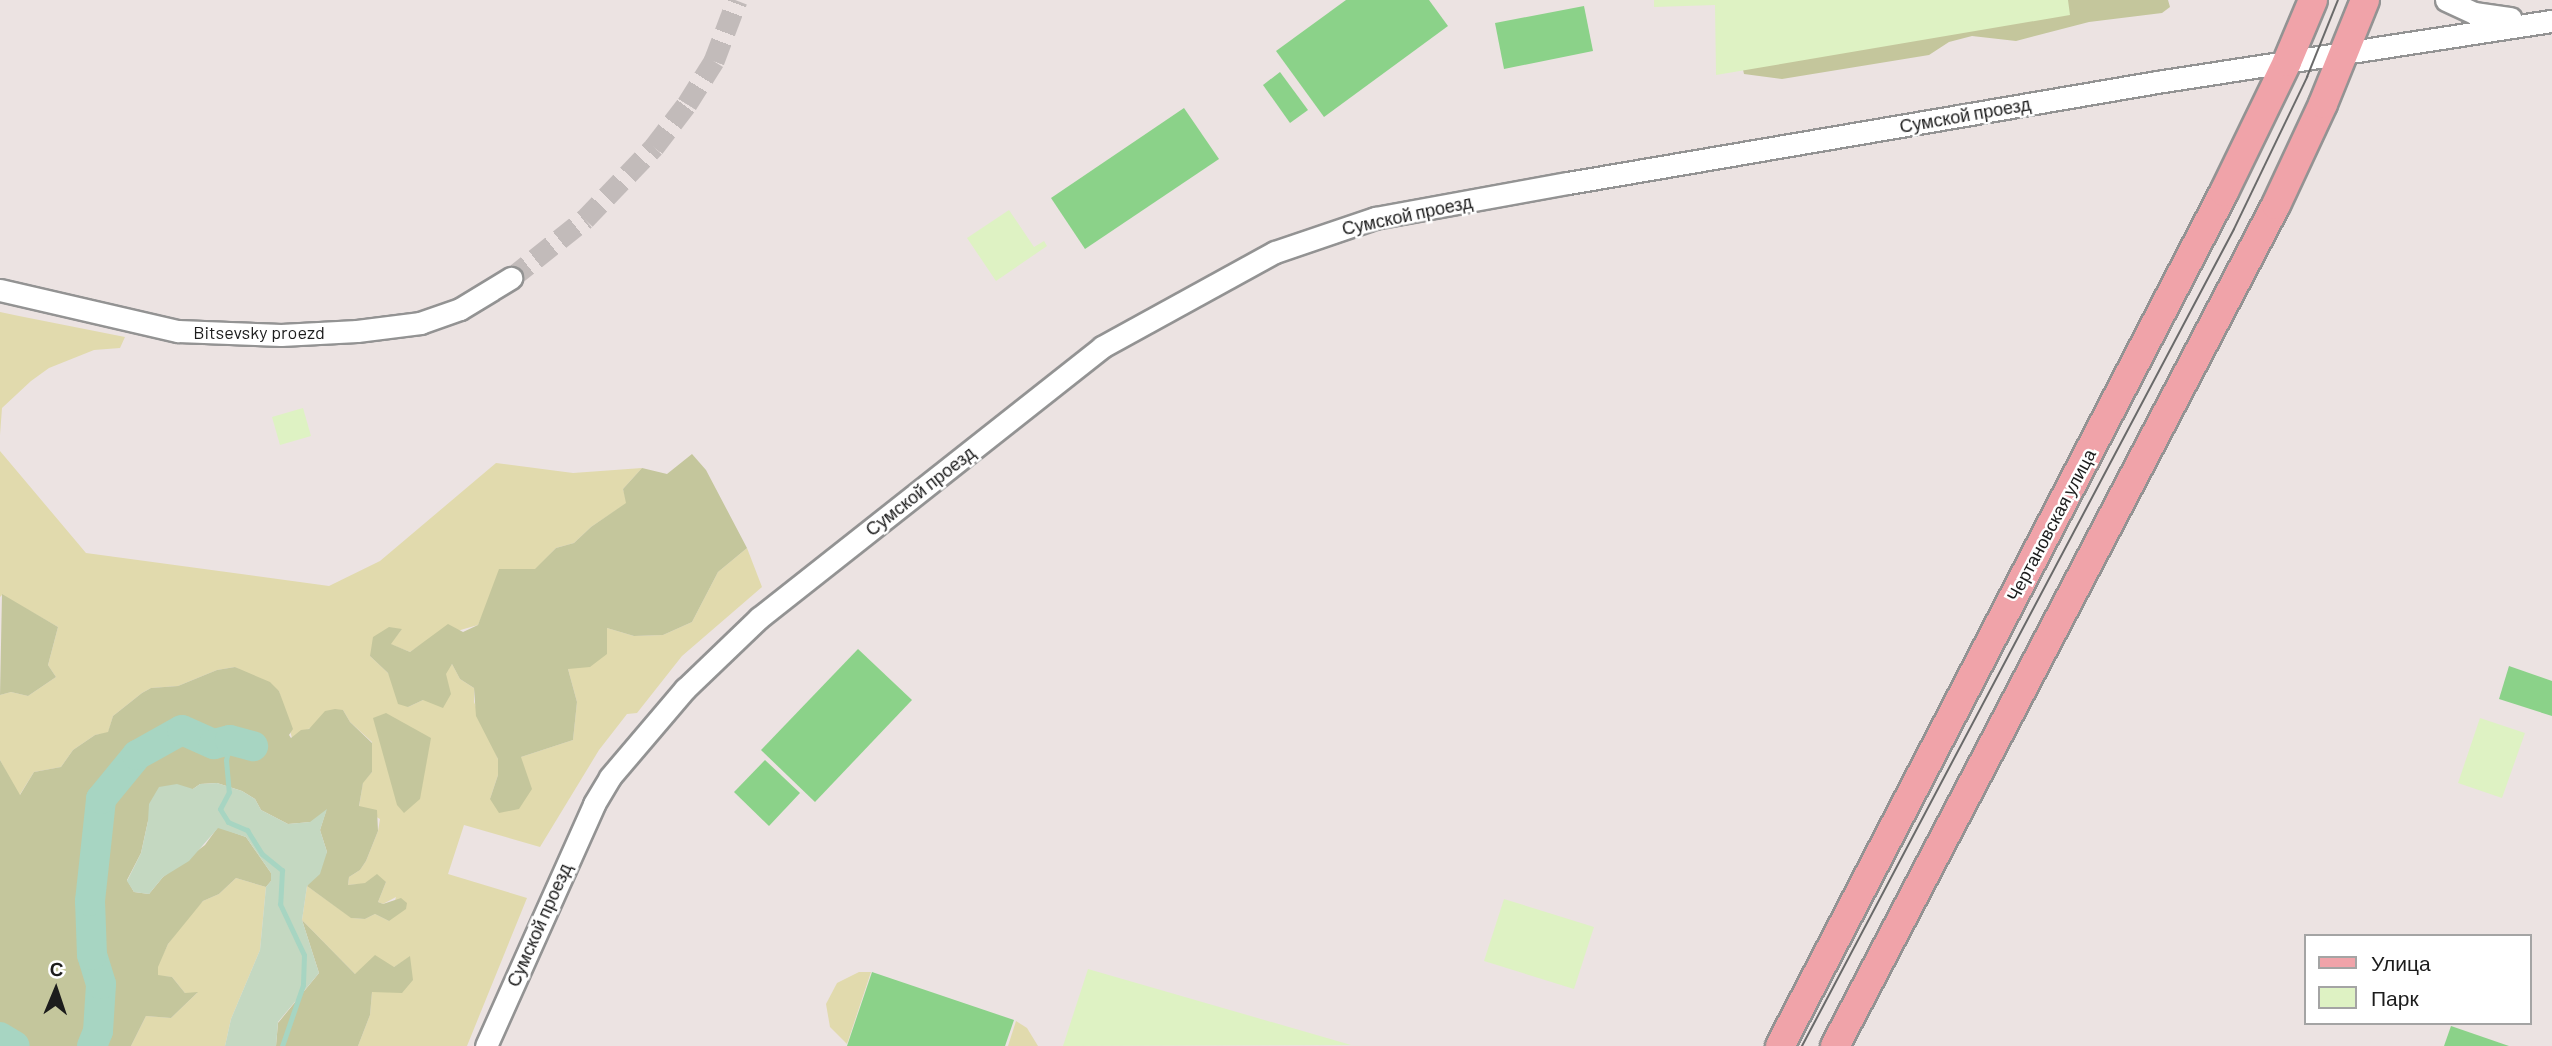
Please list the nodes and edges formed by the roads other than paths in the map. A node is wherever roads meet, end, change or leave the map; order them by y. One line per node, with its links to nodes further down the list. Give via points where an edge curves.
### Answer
1 (2313, 0): 6 (main road, Чертановская улица)
2 (2365, 0): 5 (main road)
3 (2446, 0): 4 (street, via 2494,17)
4 (2552, 20): 5 (street, Сумской проезд)
5 (2344, 53): 6 (street, Сумской проезд); 11 (main road, via 2276,205)
6 (2287, 62): 9 (street, Сумской проезд, via 1375,218 1275,252 1145,321 1093,354 794,590 685,689 610,777 594,804); 10 (main road, Чертановская улица, via 2224,192)
7 (511, 278): 8 (street, Bitsevsky proezd, via 460,309 420,323 292,334 178,331)
8 (0, 290)
9 (486, 1046)
10 (1780, 1046)
11 (1835, 1046)

